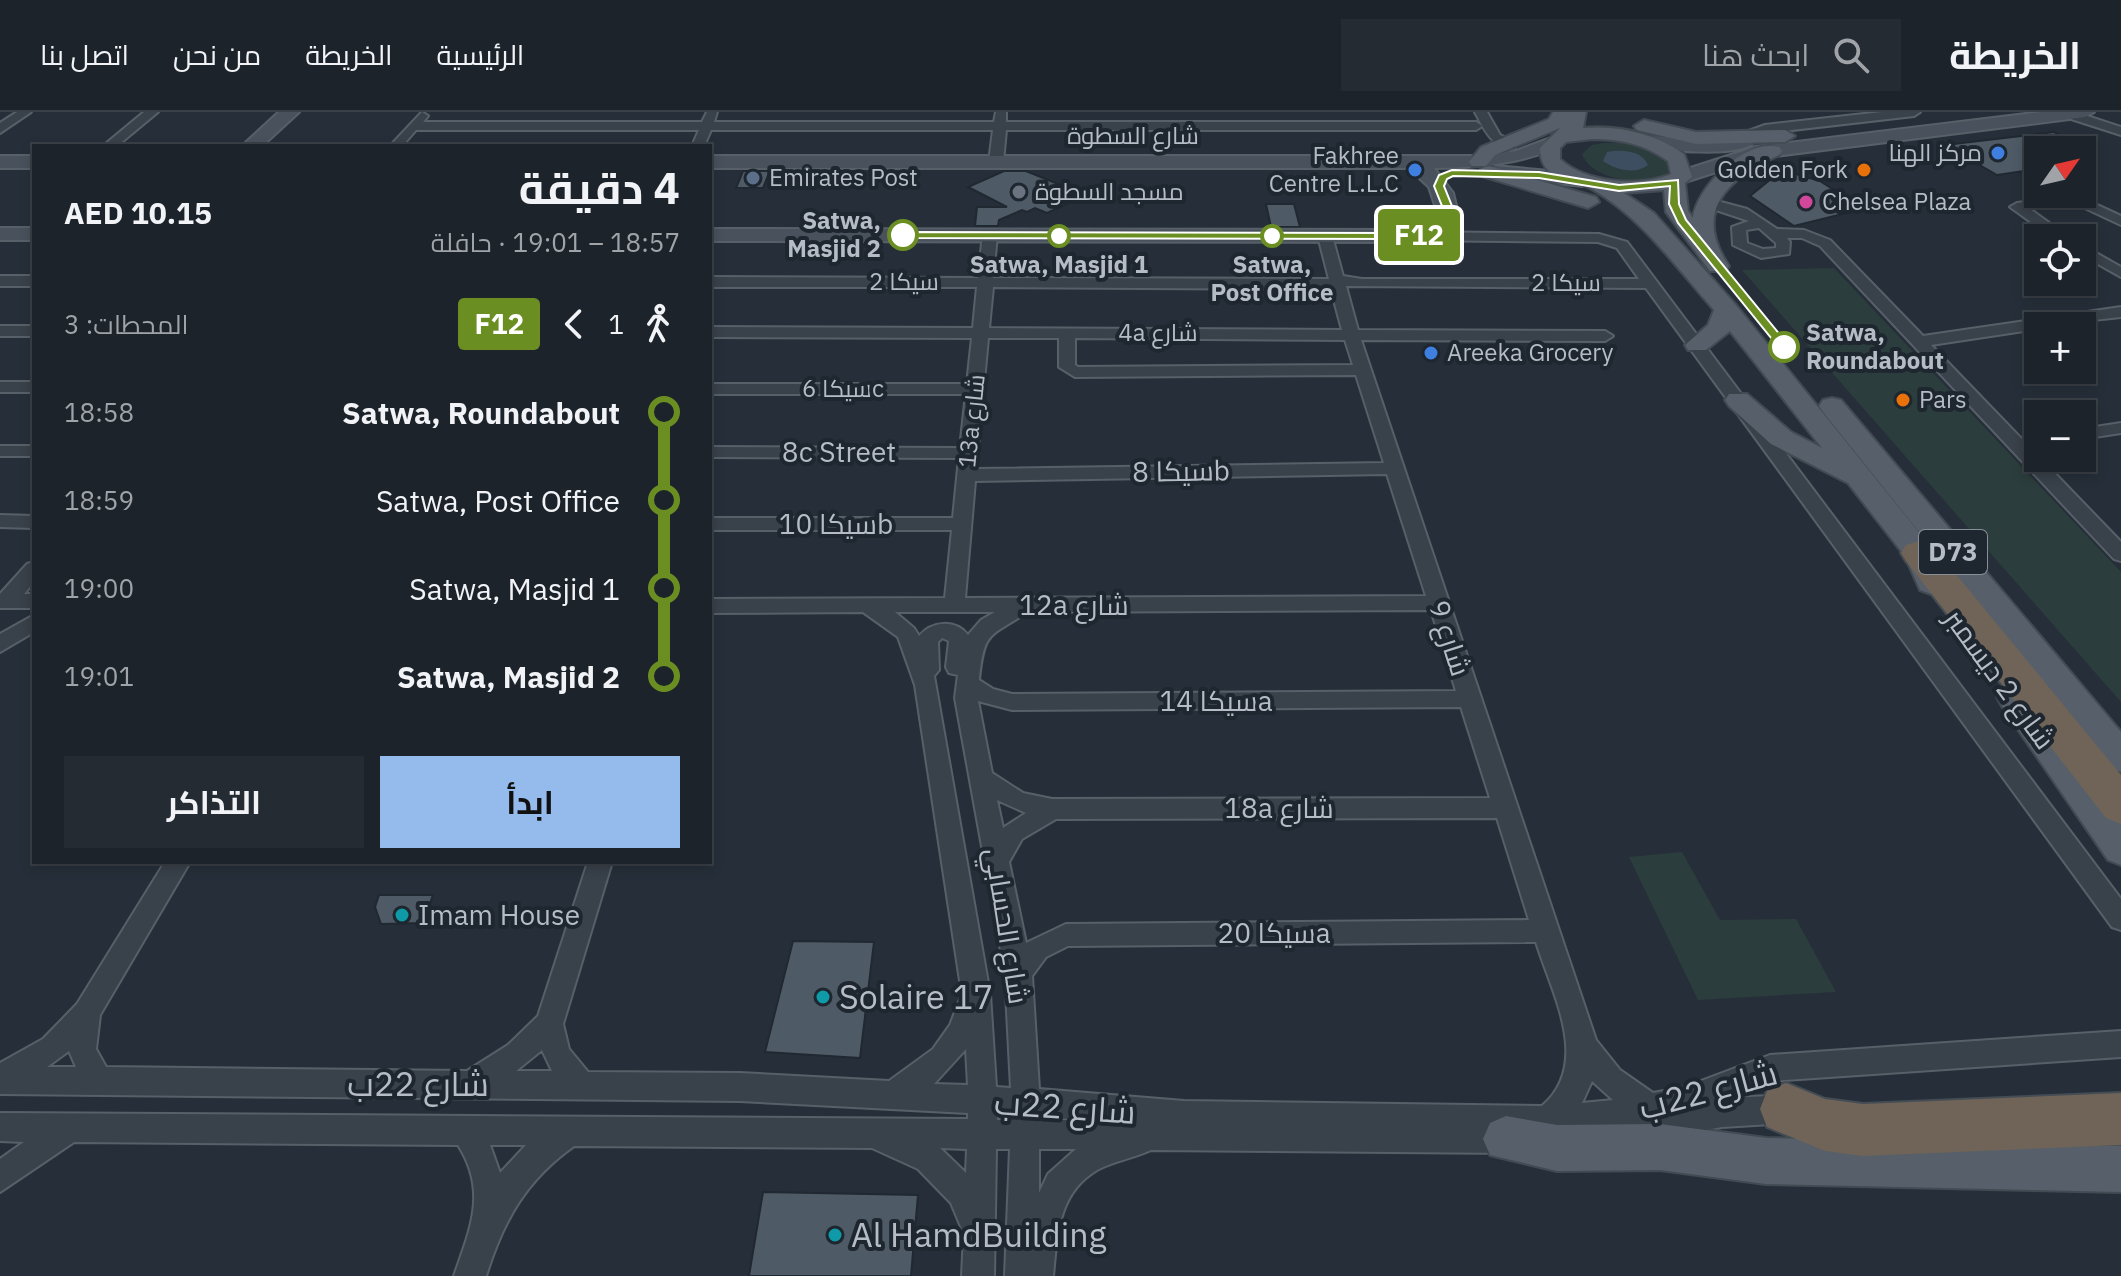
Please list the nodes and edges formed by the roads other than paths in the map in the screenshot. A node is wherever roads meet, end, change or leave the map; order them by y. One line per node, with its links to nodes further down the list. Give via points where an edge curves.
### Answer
1 (25, 112): 17 (street)
2 (152, 112): 23 (street)
3 (290, 112): 24 (main road)
4 (425, 112): 16 (street)
5 (1562, 112): 27 (main road, via 1556,123)
6 (1577, 112): 19 (main road, via 1574,127)
7 (1914, 112): 18 (street)
8 (1985, 112): 18 (main road)
9 (2079, 113): 15 (main road); 22 (main road)
10 (1613, 114): 18 (main road, via 1674,135); 20 (main road)
11 (710, 118): 12 (street); 16 (street); 26 (street)
12 (1000, 119): 13 (street); 32 (street)
13 (1292, 119): 14 (street); 21 (street)
14 (1482, 121): 27 (street, via 1496,139); 34 (street, via 1473,128)
15 (2113, 124)
16 (413, 126): 25 (street)
17 (0, 129)
18 (1784, 138): 20 (main road, via 1711,145); 22 (main road); 35 (main road); 38 (main road, via 1726,175)
19 (1557, 140): 20 (main road, via 1590,133); 34 (main road, شارع السطوة, via 1520,156); 36 (main road, شارع 2 ديسمبر, via 1549,156 1561,169)
20 (1644, 140): 35 (main road, via 1677,158)
21 (1298, 141)
22 (1846, 142): 28 (main road)
23 (112, 144)
24 (256, 144)
25 (397, 144)
26 (699, 144)
27 (1510, 145): 34 (main road)
28 (1879, 147)
29 (0, 162): 30 (main road)
30 (32, 162)
31 (712, 162): 32 (main road, شارع السطوة)
32 (996, 162): 33 (main road, شارع السطوة)
33 (1413, 162): 34 (main road, شارع السطوة); 37 (main road)
34 (1484, 162): 36 (main road, شارع السطوة); 37 (main road, شارع السطوة, via 1442,177); 47 (main road, via 1599,206)
35 (1678, 179): 36 (main road, via 1640,189); 48 (main road, شارع 2 ديسمبر / D73, via 1677,212)
36 (1590, 182): 47 (main road, شارع 2 ديسمبر / D73, via 1635,208)
37 (1439, 186): 46 (main road, via 1449,218 1435,231)
38 (1705, 206): 48 (main road, via 1703,234); 66 (street, via 1744,213 1771,231 1813,239)
39 (2121, 221): 40 (street, via 2076,199 2017,207)
40 (2042, 224)
41 (0, 234): 42 (main road)
42 (32, 234)
43 (712, 235): 44 (main road)
44 (990, 235): 45 (main road); 54 (street, 13a شارع)
45 (1325, 236): 46 (main road); 55 (street, شارع 9)
46 (1407, 236): 56 (street, شارع 2 ديسمبر, via 1599,238 1625,247)
47 (1668, 243): 57 (main road, شارع 2 ديسمبر / D73)
48 (1709, 255): 101 (main road, شارع 2 ديسمبر / D73)
49 (2096, 258): 50 (street)
50 (2121, 273)
51 (0, 281): 52 (street)
52 (32, 281)
53 (712, 282): 54 (street, سيكا 2)
54 (986, 282): 55 (street, سيكا 2); 62 (street, 13a شارع)
55 (1337, 282): 56 (street, سيكا 2); 64 (street, شارع 9)
56 (1651, 283): 67 (street, شارع 2 ديسمبر)
57 (1726, 309): 67 (main road, via 1719,329); 84 (main road, شارع 2 ديسمبر / D73)
58 (2121, 312): 66 (street)
59 (0, 331): 60 (street)
60 (32, 331)
61 (712, 332): 62 (street, 4a شارع)
62 (981, 333): 63 (street, 4a شارع); 72 (street, 13a شارع)
63 (1067, 333): 64 (street, 4a شارع); 68 (street, via 1067,367 1075,372)
64 (1351, 334): 65 (street, 4a شارع); 68 (street, شارع 9)
65 (1605, 336)
66 (1918, 342): 77 (street)
67 (1697, 345): 73 (street, شارع 2 ديسمبر)
68 (1363, 370): 82 (street, شارع 9)
69 (0, 387): 70 (street)
70 (32, 387)
71 (712, 389): 72 (street, سيكا 6c)
72 (975, 389): 81 (street, 13a شارع)
73 (1738, 400): 84 (main road, via 1781,438); 115 (street, شارع 2 ديسمبر)
74 (2121, 428): 75 (street)
75 (2096, 432)
76 (2024, 443): 77 (street)
77 (2016, 444): 90 (street)
78 (0, 451): 79 (street)
79 (32, 451)
80 (712, 452): 81 (street, 8c Street)
81 (969, 453): 83 (street, 13a شارع)
82 (1395, 468): 83 (street, سيكا 8b); 94 (street, شارع 9)
83 (967, 475): 88 (street, 13a شارع)
84 (1867, 487): 89 (main road, شارع 2 ديسمبر / D73)
85 (0, 521): 86 (street)
86 (32, 522)
87 (712, 524): 88 (street, سيكا 10b)
88 (962, 524): 96 (street, 13a شارع)
89 (1919, 553): 108 (highway); 111 (main road, شارع 2 ديسمبر / D73, via 1935,590)
90 (2121, 554)
91 (32, 571): 92 (street)
92 (3, 601): 93 (street)
93 (32, 601)
94 (1439, 603): 97 (street, 12a شارع); 104 (street, شارع 9)
95 (712, 606): 98 (street, 12a شارع)
96 (954, 606): 97 (street, 12a شارع); 98 (street, 12a شارع)
97 (1023, 606): 103 (street, شارع الحسابي, via 979,634 968,656)
98 (869, 607): 102 (street, شارع الحسابي, via 907,633)
99 (32, 623): 100 (street)
100 (0, 644)
101 (2057, 676): 105 (main road); 106 (main road, شارع 2 ديسمبر / D73)
102 (926, 685): 103 (street, via 927,640 937,632 952,632 960,640 956,671); 118 (street, شارع الحسابي)
103 (966, 690): 104 (street, سيكا 14a, via 1012,702); 107 (street, شارع الحسابي)
104 (1470, 699): 109 (street, شارع 9)
105 (2121, 733)
106 (2121, 758)
107 (981, 778): 110 (street, 18a شارع, via 1017,801); 112 (street, شارع الحسابي)
108 (2121, 806)
109 (1506, 808): 110 (street, 18a شارع); 116 (street, شارع 9)
110 (1052, 809): 112 (street, via 1013,832)
111 (2121, 849)
112 (997, 862): 117 (street, شارع الحسابي)
113 (177, 864): 119 (street)
114 (599, 864): 120 (street)
115 (2121, 919)
116 (1546, 931): 117 (street, سيكا 20a, via 1066,935 1037,949); 121 (street, شارع 9)
117 (1018, 973): 132 (street, شارع الحسابي)
118 (976, 994): 127 (street, via 960,1038 945,1058); 129 (street, شارع الحسابي)
119 (87, 1013): 123 (street, via 53,1048); 124 (street, via 82,1050)
120 (549, 1024): 125 (street, via 518,1054); 126 (street, via 557,1056)
121 (1580, 1037): 130 (street, شارع 9, via 1602,1073); 134 (street, شارع 9, via 1577,1085)
122 (2121, 1044): 130 (street, شارع 22ب, via 1770,1068 1712,1093)
123 (0, 1079): 124 (street, شارع 22ب)
124 (99, 1082): 125 (street, شارع 22ب)
125 (470, 1085): 126 (street, شارع 22ب)
126 (582, 1086): 127 (street, شارع 22ب, via 740,1087)
127 (891, 1096): 129 (street, شارع 22ب)
128 (2121, 1098): 131 (street, شارع 22ب)
129 (983, 1101): 132 (street, شارع 22ب); 139 (street, شارع الحسابي)
130 (1653, 1108): 134 (street, شارع 22ب)
131 (1786, 1109): 133 (highway, via 1825,1125 1854,1129); 142 (street, شارع 22ب)
132 (1026, 1118): 134 (street, شارع 22ب); 139 (street, شارع 22ب); 140 (street, شارع 22ب); 149 (street, شارع الحسابي)
133 (2121, 1119)
134 (1547, 1120)
135 (0, 1127): 136 (street, شارع 22ب)
136 (70, 1127): 137 (street, شارع 22ب); 144 (street)
137 (465, 1130): 138 (street, شارع 22ب); 145 (street, via 487,1170)
138 (568, 1132): 141 (street, شارع 22ب); 145 (street, via 520,1170)
139 (983, 1132): 141 (street, شارع 22ب); 146 (street, شارع الحسابي)
140 (1165, 1133): 142 (street, شارع 22ب); 150 (street, via 1102,1150 1067,1173 1043,1217)
141 (866, 1134): 146 (street, via 915,1150 955,1181 969,1205)
142 (1506, 1139): 143 (main road, via 1557,1148 1660,1147 1766,1161)
143 (2121, 1169)
144 (0, 1177)
145 (487, 1224): 147 (street)
146 (980, 1244): 148 (street, شارع الحسابي)
147 (470, 1276)
148 (978, 1276)
149 (1021, 1276)
150 (1037, 1276)

